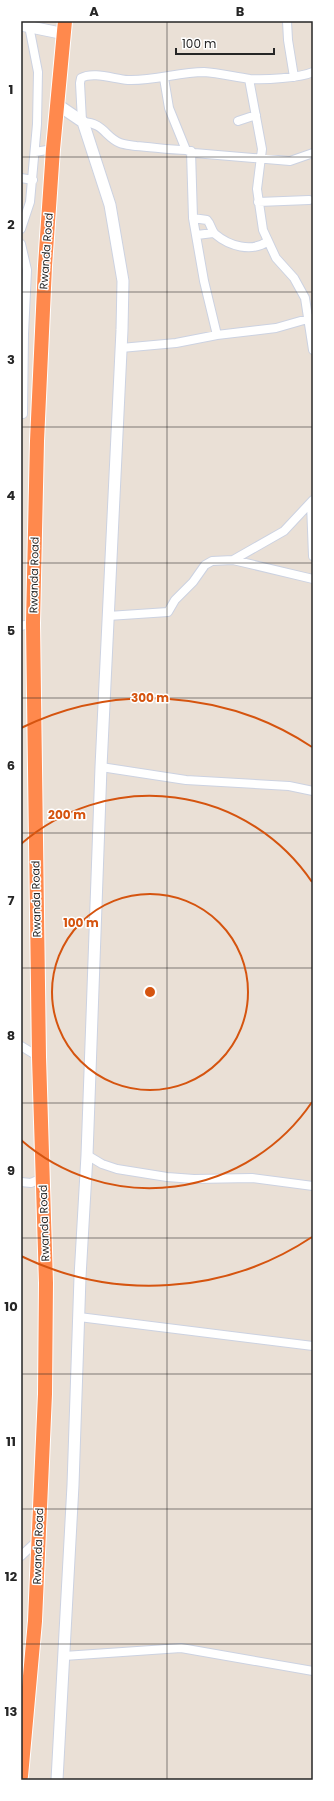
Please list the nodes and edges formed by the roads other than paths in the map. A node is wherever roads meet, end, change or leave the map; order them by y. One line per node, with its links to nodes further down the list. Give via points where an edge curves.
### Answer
1 (287, 21): 5 (street)
2 (25, 25): 3 (street); 14 (street, via 38,72)
3 (64, 25): 8 (highway, Rwanda Road)
4 (313, 72): 5 (street)
5 (294, 77): 7 (street)
6 (164, 78): 7 (street, via 204,72); 10 (street, via 129,80 88,75 82,77); 13 (street, via 169,108 177,131)
7 (249, 79): 9 (street)
8 (58, 105): 10 (street); 12 (highway, Rwanda Road)
9 (256, 115): 11 (street); 16 (street, via 262,149)
10 (82, 122): 13 (street, via 90,122 102,128 114,140 124,144); 30 (street, via 110,205 118,244 123,281)
11 (238, 122)
12 (53, 149): 14 (street); 38 (highway, Rwanda Road, via 44,274)
13 (189, 150): 16 (street); 21 (street)
14 (35, 152): 18 (street)
15 (313, 153): 16 (street, via 290,161)
16 (260, 159): 20 (street)
17 (21, 178): 18 (street)
18 (33, 180): 22 (street, via 30,202)
19 (309, 200): 20 (street)
20 (258, 202): 25 (street, via 263,230)
21 (193, 218): 23 (street, via 207,220); 24 (street)
22 (21, 229)
23 (213, 233): 24 (street); 25 (street, via 228,244 252,248)
24 (197, 235): 29 (street)
25 (268, 241): 27 (street, via 276,258 300,287)
26 (21, 244): 28 (street, via 27,270)
27 (310, 318): 29 (street, via 276,328); 31 (street)
28 (22, 334): 32 (street)
29 (217, 335): 30 (street, via 176,343)
30 (121, 348): 37 (street)
31 (313, 350)
32 (23, 414)
33 (312, 501): 34 (street); 35 (street, via 284,531)
34 (313, 556)
35 (233, 560): 36 (street); 37 (street, via 219,560 206,564 168,612)
36 (313, 579)
37 (108, 616): 39 (street)
38 (27, 625): 42 (highway, Rwanda Road)
39 (101, 767): 40 (street, via 186,780 289,786); 43 (street)
40 (313, 791)
41 (21, 1046): 42 (street)
42 (38, 1057): 44 (highway, Rwanda Road)
43 (87, 1155): 46 (street, via 117,1169 167,1177 252,1178); 47 (street)
44 (42, 1178): 45 (street, via 31,1183); 49 (highway, Rwanda Road, via 46,1330)
45 (21, 1182)
46 (313, 1186)
47 (79, 1317): 48 (street); 51 (street)
48 (313, 1346)
49 (38, 1541): 50 (street); 53 (highway, Rwanda Road, via 35,1621)
50 (21, 1556)
51 (64, 1656): 52 (street, via 181,1648); 54 (street)
52 (313, 1671)
53 (21, 1776)
54 (57, 1780)

